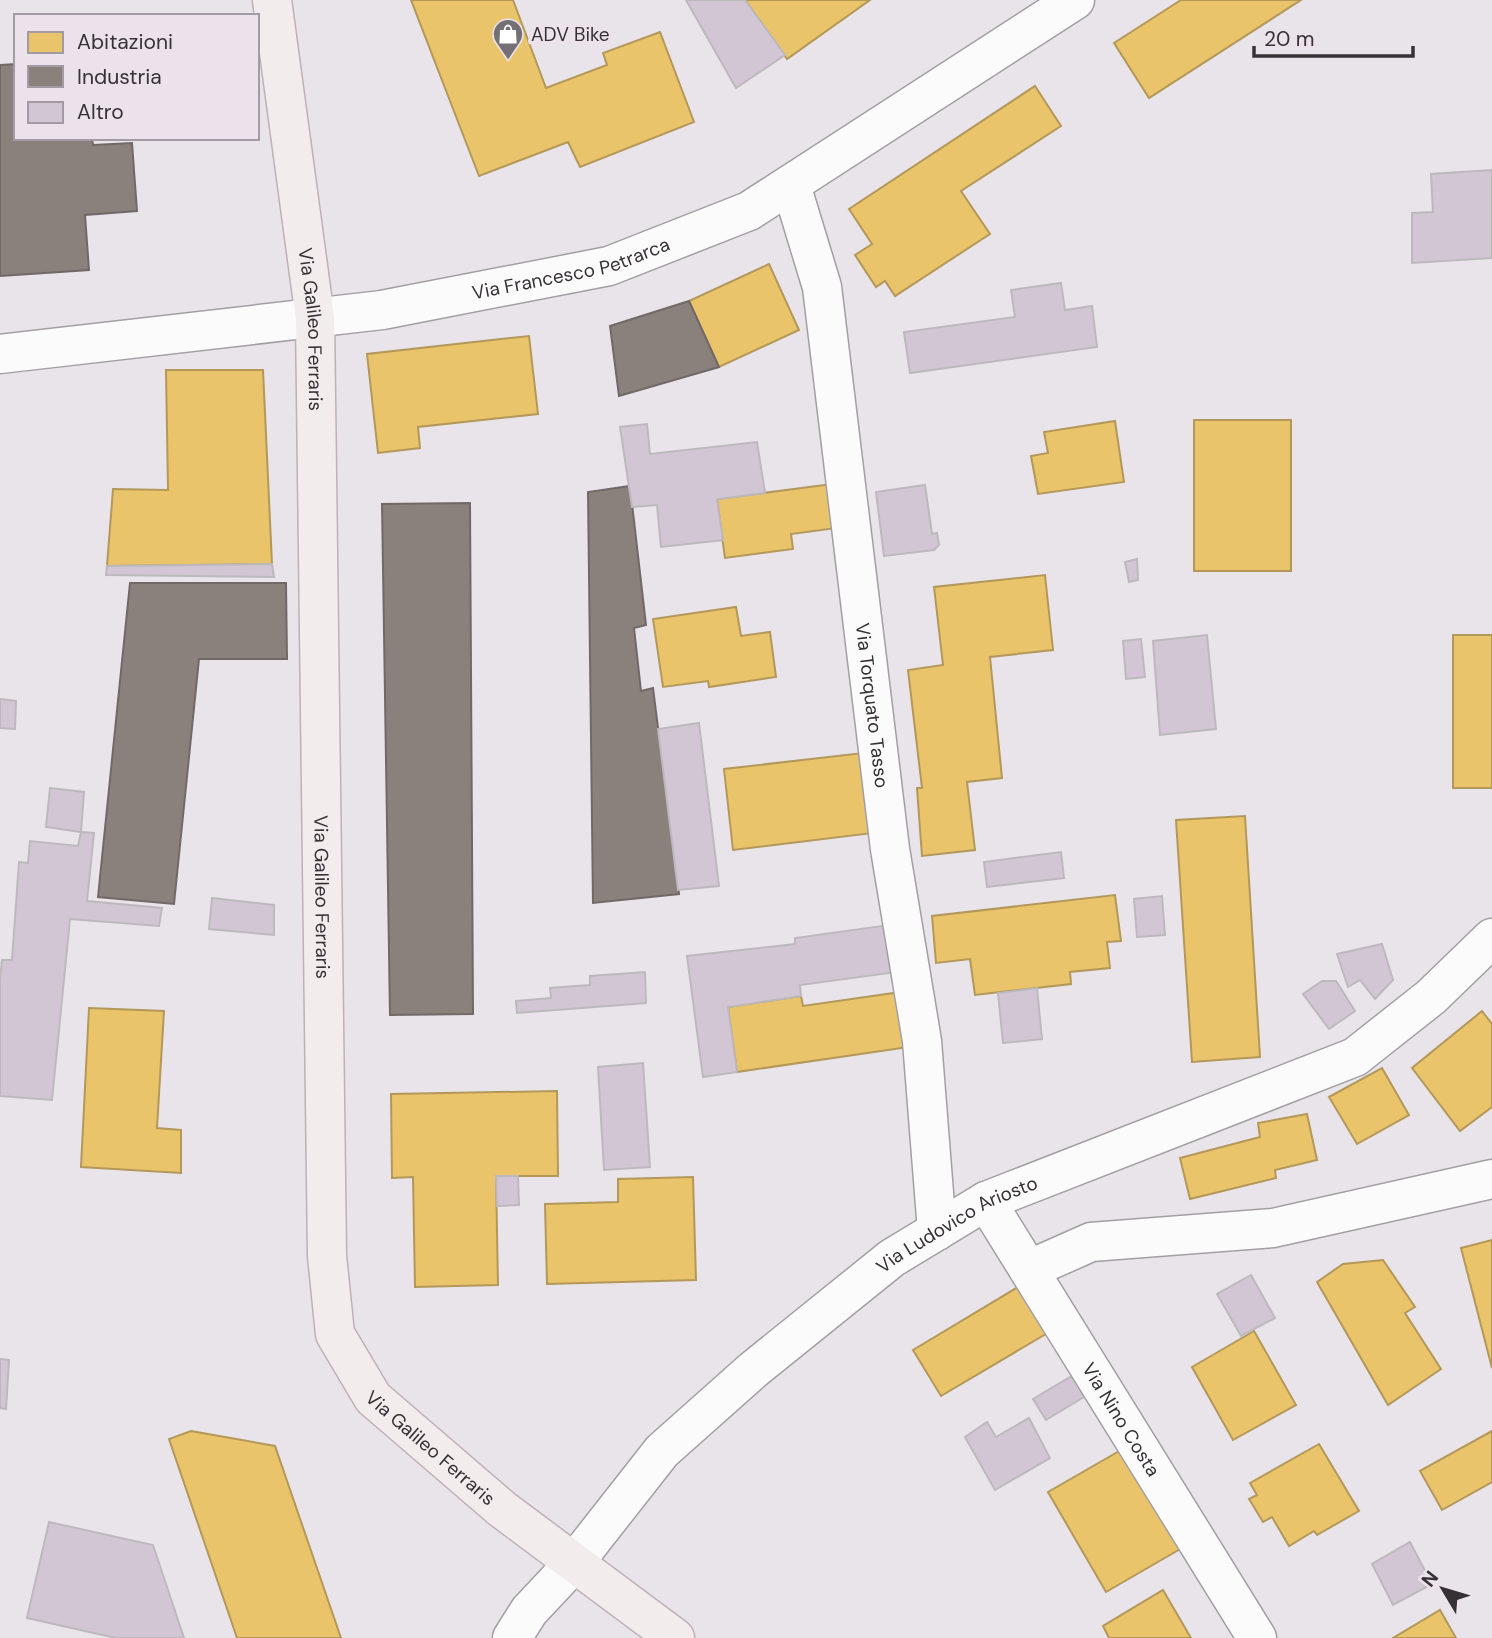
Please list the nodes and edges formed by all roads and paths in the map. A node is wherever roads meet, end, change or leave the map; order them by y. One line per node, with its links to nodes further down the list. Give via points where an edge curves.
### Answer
1 (272, 0): 4 (main road, Via Galileo Ferraris)
2 (1076, 0): 3 (street, Via Francesco Petrarca)
3 (791, 185): 4 (street, Via Francesco Petrarca, via 749,211 609,266 382,310); 9 (street, Via Torquato Tasso, via 822,288 890,849 922,1041)
4 (315, 318): 5 (street, Via Francesco Petrarca); 11 (main road, Via Galileo Ferraris, via 327,1256 335,1334 373,1398 502,1510)
5 (0, 354)
6 (1492, 938): 8 (street, Via Ludovico Ariosto, via 1431,997 1355,1057)
7 (1492, 1180): 10 (street, via 1273,1228 1091,1242)
8 (986, 1201): 9 (street, Via Ludovico Ariosto); 10 (street, Via Nino Costa)
9 (937, 1231): 11 (street, Via Ludovico Ariosto, via 892,1258 820,1315 662,1451)
10 (1030, 1269): 14 (street, Via Nino Costa)
11 (574, 1563): 12 (street, Via Ludovico Ariosto, via 529,1611); 13 (main road, Via Galileo Ferraris)
12 (512, 1638)
13 (675, 1638)
14 (1257, 1638)

